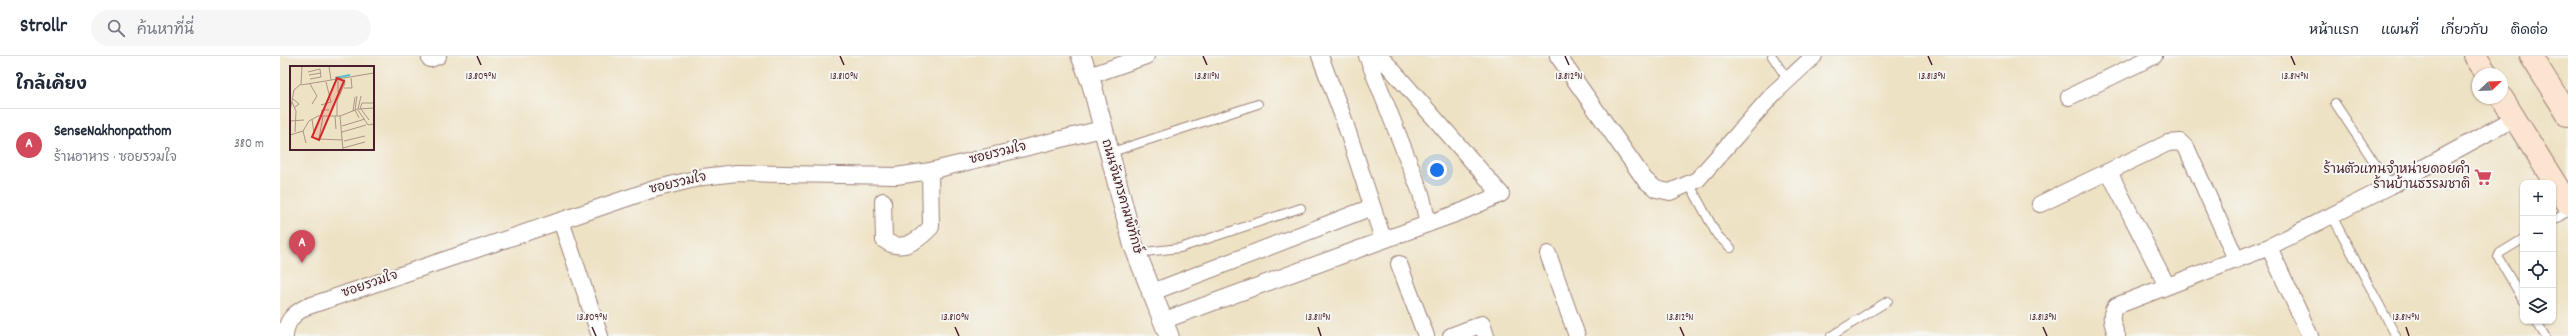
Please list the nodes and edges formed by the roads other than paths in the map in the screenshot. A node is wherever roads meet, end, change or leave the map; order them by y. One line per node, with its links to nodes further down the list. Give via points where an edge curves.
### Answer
1 (1081, 56): 13 (street, ถนนจันทรคามพิทักษ์)
2 (1146, 56): 13 (street)
3 (1320, 56): 30 (street)
4 (1366, 56): 36 (street, via 1421,193)
5 (1380, 56): 36 (street, via 1501,194)
6 (1558, 56): 25 (street, via 1645,180 1656,189 1670,192)
7 (1772, 56): 14 (lane)
8 (1814, 56): 14 (street)
9 (2154, 56): 15 (street)
10 (2475, 56): 12 (main road)
11 (2531, 56): 19 (main road)
12 (2483, 68)
13 (1088, 76): 21 (street, ถนนจันทรคามพิทักษ์)
14 (1788, 79): 25 (street)
15 (2069, 97)
16 (2335, 103): 26 (lane)
17 (1258, 104): 22 (lane)
18 (2506, 104): 20 (main road)
19 (2568, 115)
20 (2515, 118): 26 (street); 29 (main road)
21 (1102, 128): 22 (street, ถนนจันทรคามพิทักษ์); 23 (street, ซอยรวมใจ)
22 (1108, 154): 41 (street, ถนนจันทรคามพิทักษ์)
23 (930, 171): 27 (street, via 931,227 921,238 907,246 893,246 884,240); 35 (street, ซอยรวมใจ, via 896,176 736,173 703,177 654,189)
24 (2108, 172): 28 (street); 43 (street, via 2168,144 2175,142 2184,145); 45 (street)
25 (1690, 185): 40 (lane, via 1717,235)
26 (2390, 186): 33 (street)
27 (883, 201)
28 (2040, 204)
29 (2568, 204)
30 (1372, 207): 37 (street); 46 (street)
31 (1301, 208): 41 (lane, via 1180,248)
32 (2568, 211): 34 (lane)
33 (2332, 216): 39 (street); 60 (lane)
34 (2556, 219)
35 (561, 221): 51 (street, ซอยรวมใจ, via 306,307 294,313 286,327); 52 (street)
36 (1428, 224): 37 (street)
37 (1383, 239): 50 (street)
38 (2520, 241): 47 (lane, via 2500,253 2498,257)
39 (2269, 247): 43 (street); 59 (street)
40 (1731, 248)
41 (1136, 253): 46 (street, ถนนจันทรคามพิทักษ์)
42 (1548, 254): 56 (street)
43 (2236, 259): 45 (street)
44 (1399, 264): 53 (street)
45 (2167, 286): 58 (street, via 2116,306 2112,310 2112,322)
46 (1150, 293): 50 (street, ถนนจันทรคามพิทักษ์)
47 (2520, 295)
48 (1888, 301): 57 (lane)
49 (2538, 324): 61 (lane)
50 (1166, 328)
51 (285, 336)
52 (600, 336)
53 (1426, 336)
54 (1451, 336): 55 (street, via 1482,324)
55 (1486, 336)
56 (1577, 336)
57 (1831, 336)
58 (2117, 336)
59 (2310, 336)
60 (2396, 336)
61 (2545, 336)

